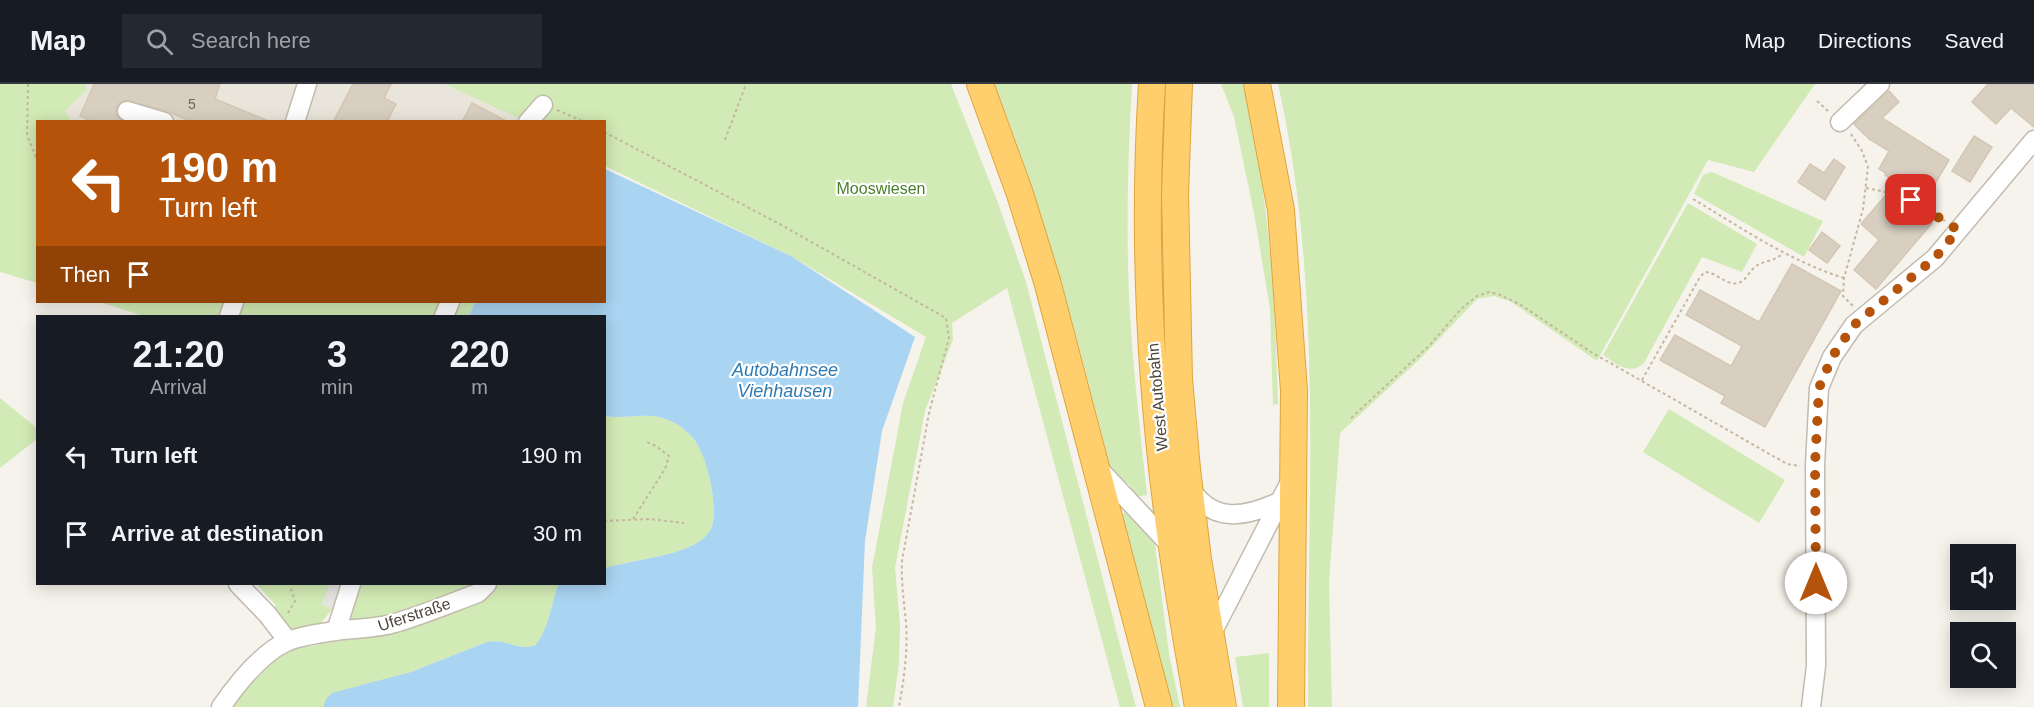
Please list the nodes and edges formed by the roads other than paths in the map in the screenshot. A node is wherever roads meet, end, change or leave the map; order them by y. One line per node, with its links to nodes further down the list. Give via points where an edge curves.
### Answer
1 (307, 84): 10 (street)
2 (980, 84): 14 (highway, via 1047,281)
3 (1152, 84): 18 (highway, West Autobahn, via 1149,294)
4 (1179, 84): 16 (highway, West Autobahn, via 1175,194 1179,379)
5 (1257, 84): 15 (highway, via 1281,210 1294,391)
6 (1880, 84): 12 (street)
7 (543, 105): 11 (street)
8 (127, 111): 9 (street)
9 (157, 120)
10 (297, 120)
11 (530, 120)
12 (1840, 122)
13 (2034, 140): 30 (street, via 1935,258 1854,325 1832,357 1819,388 1815,465 1816,666)
14 (1096, 465): 18 (street); 26 (highway)
15 (1292, 478): 17 (street); 29 (highway)
16 (1189, 484): 17 (street, via 1195,496 1210,509 1230,515 1257,512); 23 (highway, West Autobahn)
17 (1281, 501): 23 (street)
18 (1172, 547): 27 (highway, West Autobahn)
19 (239, 585): 24 (street)
20 (351, 585): 22 (street)
21 (486, 585): 22 (street, Uferstraße, via 478,593 395,623)
22 (336, 631): 24 (street, Uferstraße)
23 (1211, 635): 28 (highway, West Autobahn)
24 (288, 642): 25 (street, Uferstraße, via 260,662)
25 (221, 707)
26 (1158, 707)
27 (1198, 707)
28 (1223, 707)
29 (1291, 707)
30 (1810, 707)

